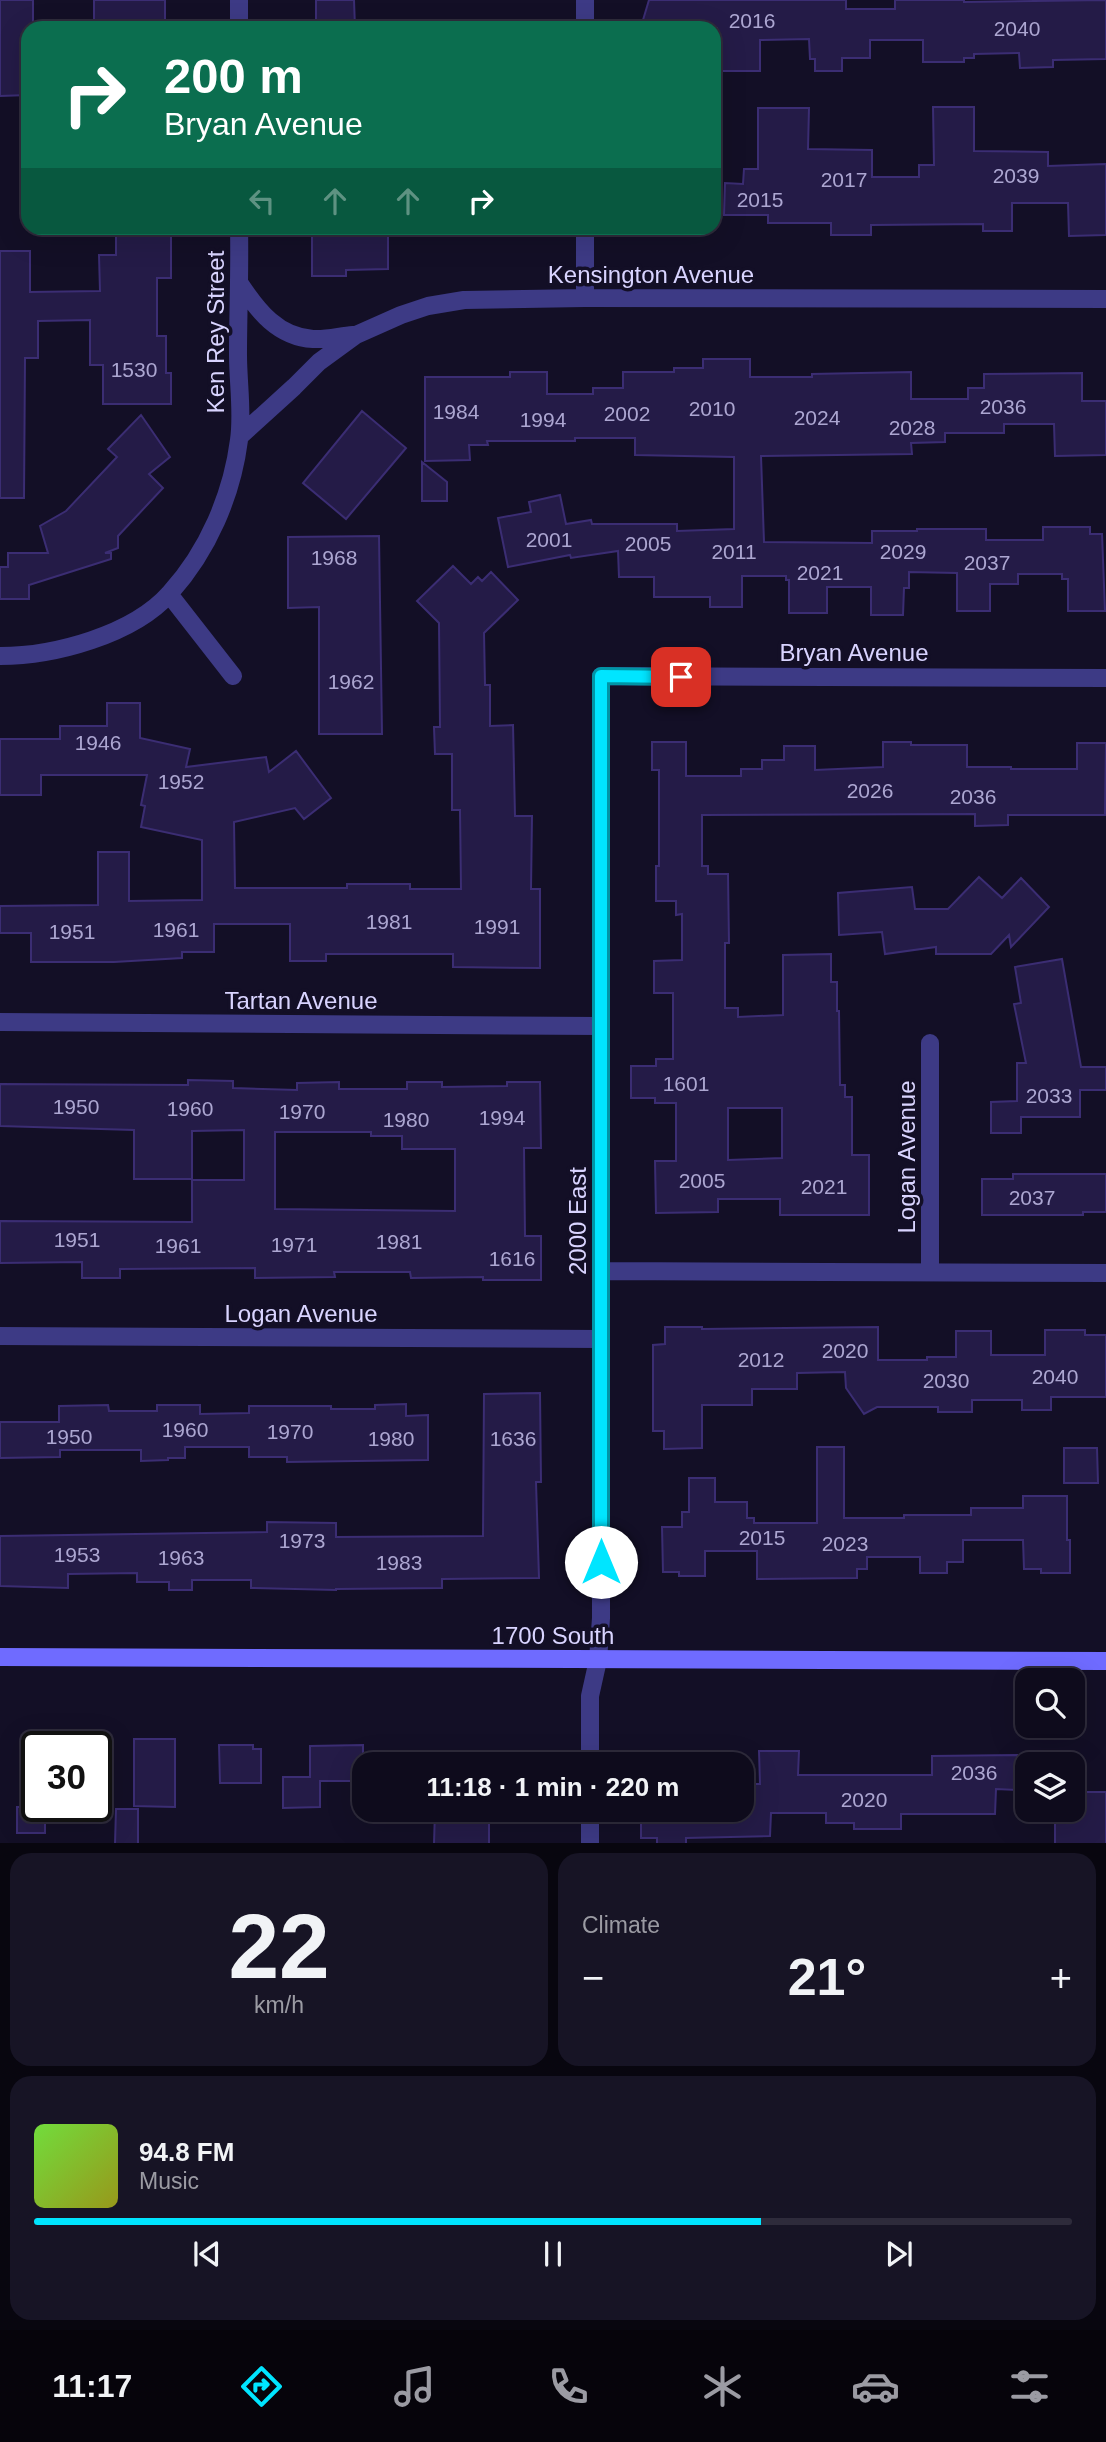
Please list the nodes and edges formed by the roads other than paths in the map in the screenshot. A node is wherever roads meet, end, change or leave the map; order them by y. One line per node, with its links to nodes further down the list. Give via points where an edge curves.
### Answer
1 (239, 0): 3 (street)
2 (585, 0): 4 (street)
3 (239, 21)
4 (585, 21)
5 (239, 235): 7 (street, Ken Rey Street)
6 (585, 235): 8 (street)
7 (240, 284): 10 (street, via 260,313 286,333 314,339); 11 (street, Ken Rey Street)
8 (585, 298): 9 (street, Kensington Avenue); 10 (street, Kensington Avenue, via 464,300 428,306)
9 (1106, 299)
10 (356, 335): 11 (street, Kensington Avenue, via 319,362)
11 (240, 436): 12 (street, via 219,519)
12 (169, 594): 13 (street, via 133,622 80,645 30,656); 14 (street)
13 (0, 656)
14 (233, 676)
15 (601, 676): 16 (street, Bryan Avenue); 18 (street, 2000 East)
16 (1106, 678)
17 (0, 1022): 18 (street, Tartan Avenue)
18 (601, 1026): 20 (street, 2000 East)
19 (930, 1043): 21 (street, Logan Avenue)
20 (601, 1271): 21 (street); 24 (street, 2000 East)
21 (930, 1272): 22 (street)
22 (1106, 1273)
23 (0, 1336): 24 (street, Logan Avenue)
24 (601, 1339): 26 (street, 2000 East)
25 (0, 1657): 26 (street, 1700 South)
26 (598, 1660): 27 (street, 1700 South); 28 (street, 2000 East, via 590,1696)
27 (1106, 1661)
28 (590, 1752)
29 (590, 1822): 30 (street)
30 (590, 1843)

